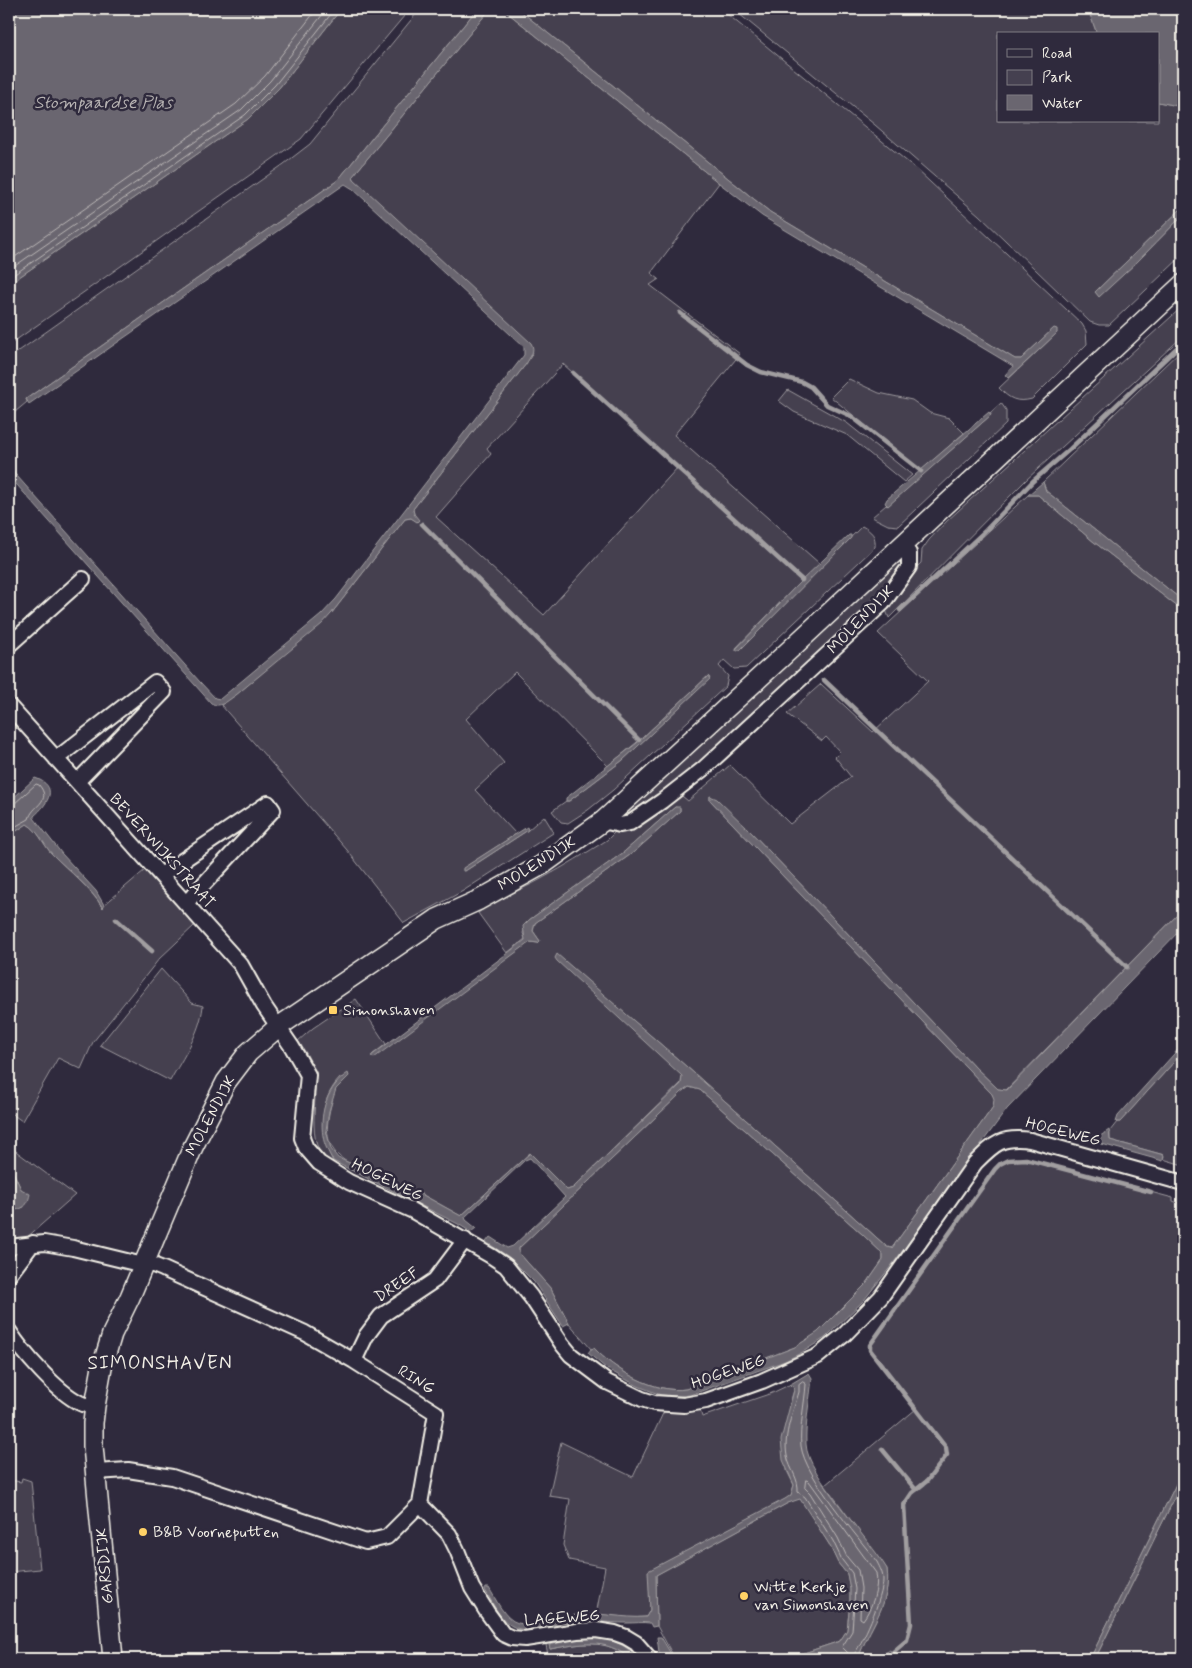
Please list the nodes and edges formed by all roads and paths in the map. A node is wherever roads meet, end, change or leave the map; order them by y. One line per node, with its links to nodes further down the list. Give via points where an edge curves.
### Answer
1 (1183, 284): 2 (main road, MOLENDIJK)
2 (902, 546): 8 (main road, MOLENDIJK); 8 (street, MOLENDIJK, via 909,553 909,567 883,603 780,700 703,769 630,823)
3 (83, 579): 4 (street)
4 (9, 645)
5 (9, 706): 6 (street, BEVERWIJKSTRAAT)
6 (56, 759): 7 (street, BEVERWIJKSTRAAT); 7 (street, via 155,682 164,692)
7 (78, 782): 9 (street, BEVERWIJKSTRAAT)
8 (604, 821): 11 (main road, MOLENDIJK, via 542,865 437,919)
9 (161, 876): 10 (street, BEVERWIJKSTRAAT); 10 (street, via 268,803 272,810)
10 (186, 903): 11 (street, BEVERWIJKSTRAAT, via 241,966)
11 (278, 1028): 13 (street, HOGEWEG, via 308,1075 302,1138 319,1163 349,1182 411,1210); 16 (main road, MOLENDIJK, via 248,1052 226,1082 193,1148)
12 (1183, 1183): 13 (street, HOGEWEG, via 1030,1140 1000,1141 975,1163 881,1297 845,1334 818,1356 762,1380 684,1405 642,1399 608,1382 584,1365 562,1344 506,1266)
13 (465, 1240): 19 (street, DREEF, via 435,1280 381,1316 366,1336)
14 (33, 1244): 15 (street, RING); 16 (street, RING, via 73,1248); 17 (street)
15 (9, 1247)
16 (143, 1265): 19 (street, RING, via 153,1265 305,1333); 20 (main road, MOLENDIJK, via 112,1334)
17 (9, 1275)
18 (9, 1331): 20 (street, via 21,1350 68,1396 82,1404)
19 (354, 1361): 22 (street, RING, via 436,1413)
20 (95, 1406): 21 (main road, MOLENDIJK)
21 (96, 1472): 22 (street, via 128,1470 172,1476 366,1542 387,1538); 23 (main road, GARSDIJK)
22 (420, 1504): 24 (street, LAGEWEG, via 449,1534 472,1588 503,1634 525,1639 576,1631 615,1633 636,1643)
23 (113, 1659)
24 (650, 1659)

